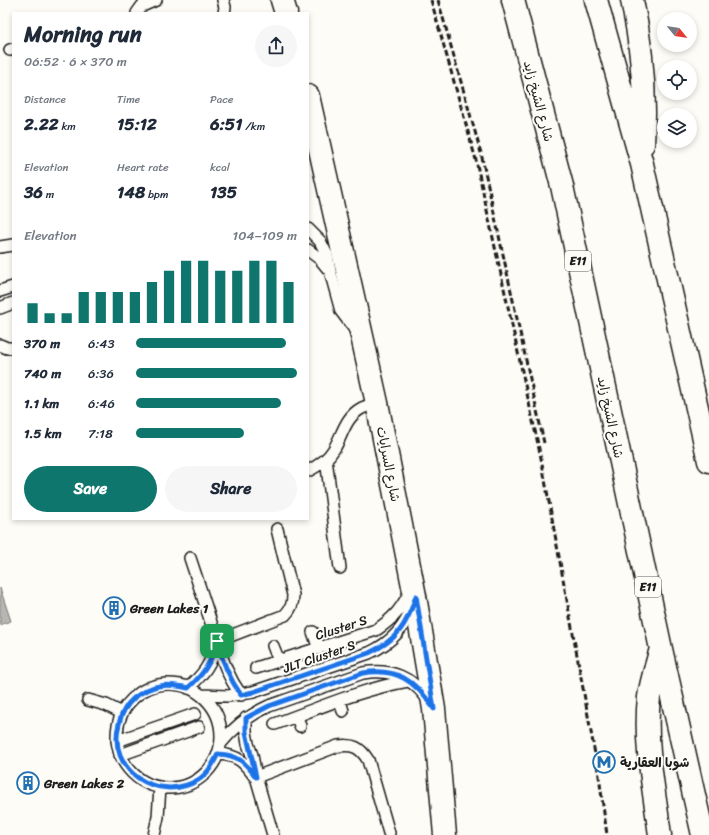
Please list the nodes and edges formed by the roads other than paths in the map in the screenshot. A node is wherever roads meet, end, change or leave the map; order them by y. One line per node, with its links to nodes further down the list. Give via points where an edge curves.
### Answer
1 (156, 0): 7 (lane, via 142,6)
2 (223, 0): 8 (lane)
3 (282, 0): 9 (main road)
4 (513, 0): 37 (main road, شارع الشيخ زايد / E11, via 562,186)
5 (596, 0): 12 (main road)
6 (632, 0): 12 (main road, via 643,73)
7 (138, 12)
8 (224, 12)
9 (286, 12)
10 (309, 100): 11 (lane); 22 (main road, شارع السرايات)
11 (309, 139)
12 (642, 164): 27 (main road)
13 (309, 230): 17 (lane, via 320,241)
14 (12, 245): 15 (lane)
15 (0, 247)
16 (309, 251): 17 (lane)
17 (330, 271): 22 (lane, via 341,311)
18 (12, 286): 19 (lane)
19 (0, 291)
20 (12, 303): 21 (lane)
21 (0, 308)
22 (362, 337): 25 (main road, شارع السرايات)
23 (0, 345): 24 (lane)
24 (12, 348)
25 (377, 403): 26 (lane, via 362,408 353,415 334,450); 32 (main road, شارع السرايات)
26 (326, 459): 28 (lane); 31 (lane)
27 (709, 461)
28 (309, 470)
29 (276, 529): 34 (lane, via 293,595 290,610 284,616)
30 (190, 558): 34 (lane)
31 (340, 568)
32 (414, 590): 36 (lane, Cluster S, via 389,621 370,632); 43 (lane, JLT Cluster S, via 411,611 404,625 383,646 355,658); 45 (main road, شارع السرايات)
33 (313, 632): 36 (lane)
34 (217, 641): 41 (lane, via 208,667); 43 (lane, via 226,670)
35 (274, 646): 38 (lane)
36 (319, 649): 38 (lane, Cluster S)
37 (661, 649): 60 (main road, via 649,697 648,716 650,759); 61 (main road, شارع الشيخ زايد / E11)
38 (279, 661): 39 (lane, Cluster S)
39 (256, 668)
40 (408, 681): 45 (lane, JLT Cluster S, via 418,688); 48 (lane, JLT Cluster S, via 388,672 363,673 269,706); 49 (lane, via 379,687 341,706 298,721)
41 (188, 688): 42 (lane, JLT Cluster S); 46 (lane, JLT Cluster S, via 173,684 158,685 143,691)
42 (202, 695): 43 (lane, JLT Cluster S); 52 (lane, JLT Cluster S, via 214,709 220,725)
43 (241, 695)
44 (88, 700): 46 (lane)
45 (434, 709): 59 (main road, شارع السرايات)
46 (122, 713): 51 (lane, JLT Cluster S)
47 (195, 714): 51 (lane)
48 (246, 718): 52 (lane, JLT Cluster S); 54 (lane, via 246,732)
49 (275, 724)
50 (199, 727): 53 (lane)
51 (117, 741): 53 (lane, JLT Cluster S)
52 (220, 749): 54 (lane, via 240,759); 55 (lane, JLT Cluster S, via 211,768 199,779 184,786)
53 (120, 755): 55 (lane, JLT Cluster S, via 138,779)
54 (256, 777): 56 (lane, via 338,746 356,747 368,760); 58 (lane)
55 (160, 788): 57 (lane)
56 (389, 833)
57 (154, 835)
58 (274, 835)
59 (445, 835)
60 (660, 835)
61 (703, 835)

